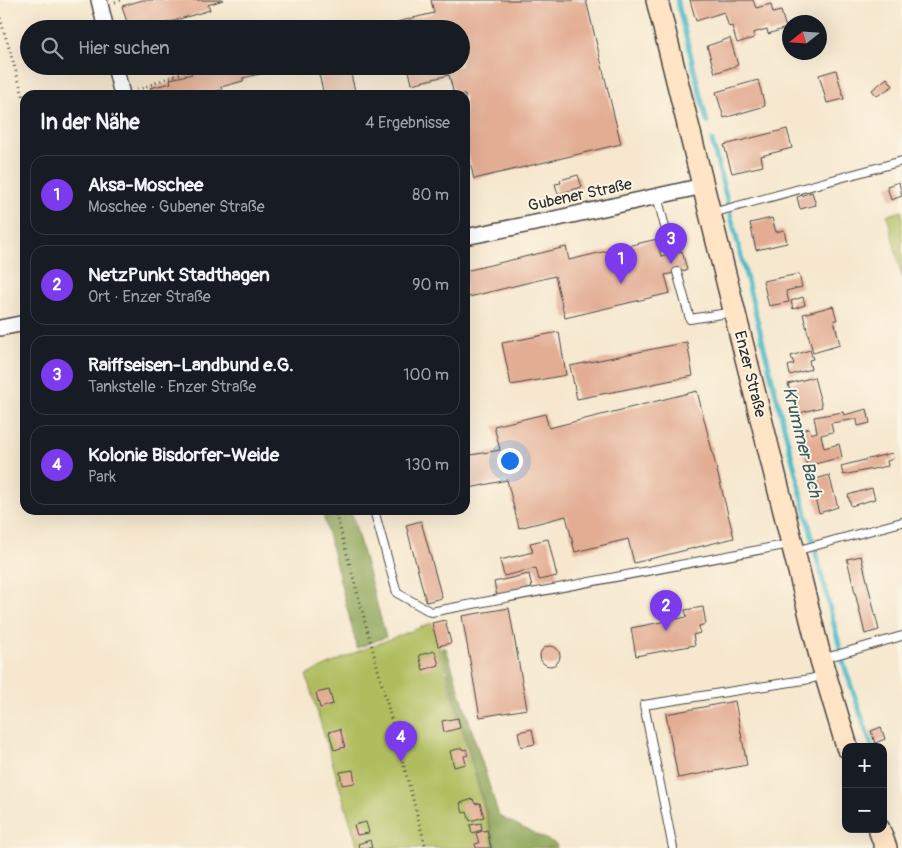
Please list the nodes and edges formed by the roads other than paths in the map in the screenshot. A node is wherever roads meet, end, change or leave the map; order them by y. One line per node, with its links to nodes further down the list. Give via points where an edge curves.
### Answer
1 (99, 0): 3 (street)
2 (657, 0): 7 (main road, Enzer Straße)
3 (104, 20)
4 (119, 75): 5 (street)
5 (126, 90)
6 (902, 160): 9 (lane)
7 (702, 186): 8 (street, Gubener Straße); 9 (main road, Enzer Straße)
8 (657, 196): 10 (street, Gubener Straße); 11 (lane)
9 (723, 210): 13 (main road, Enzer Straße)
10 (470, 236)
11 (672, 254)
12 (678, 272): 13 (lane, via 690,319)
13 (735, 312): 18 (main road, Enzer Straße)
14 (20, 324): 15 (street)
15 (0, 328)
16 (375, 515): 18 (lane, via 397,593 431,612)
17 (902, 522): 18 (lane, via 818,545)
18 (798, 547): 20 (main road, Enzer Straße)
19 (902, 636): 20 (lane)
20 (832, 661): 21 (main road, Enzer Straße); 23 (lane, via 800,681 644,705)
21 (846, 743)
22 (880, 833): 24 (main road)
23 (673, 848)
24 (886, 848)

